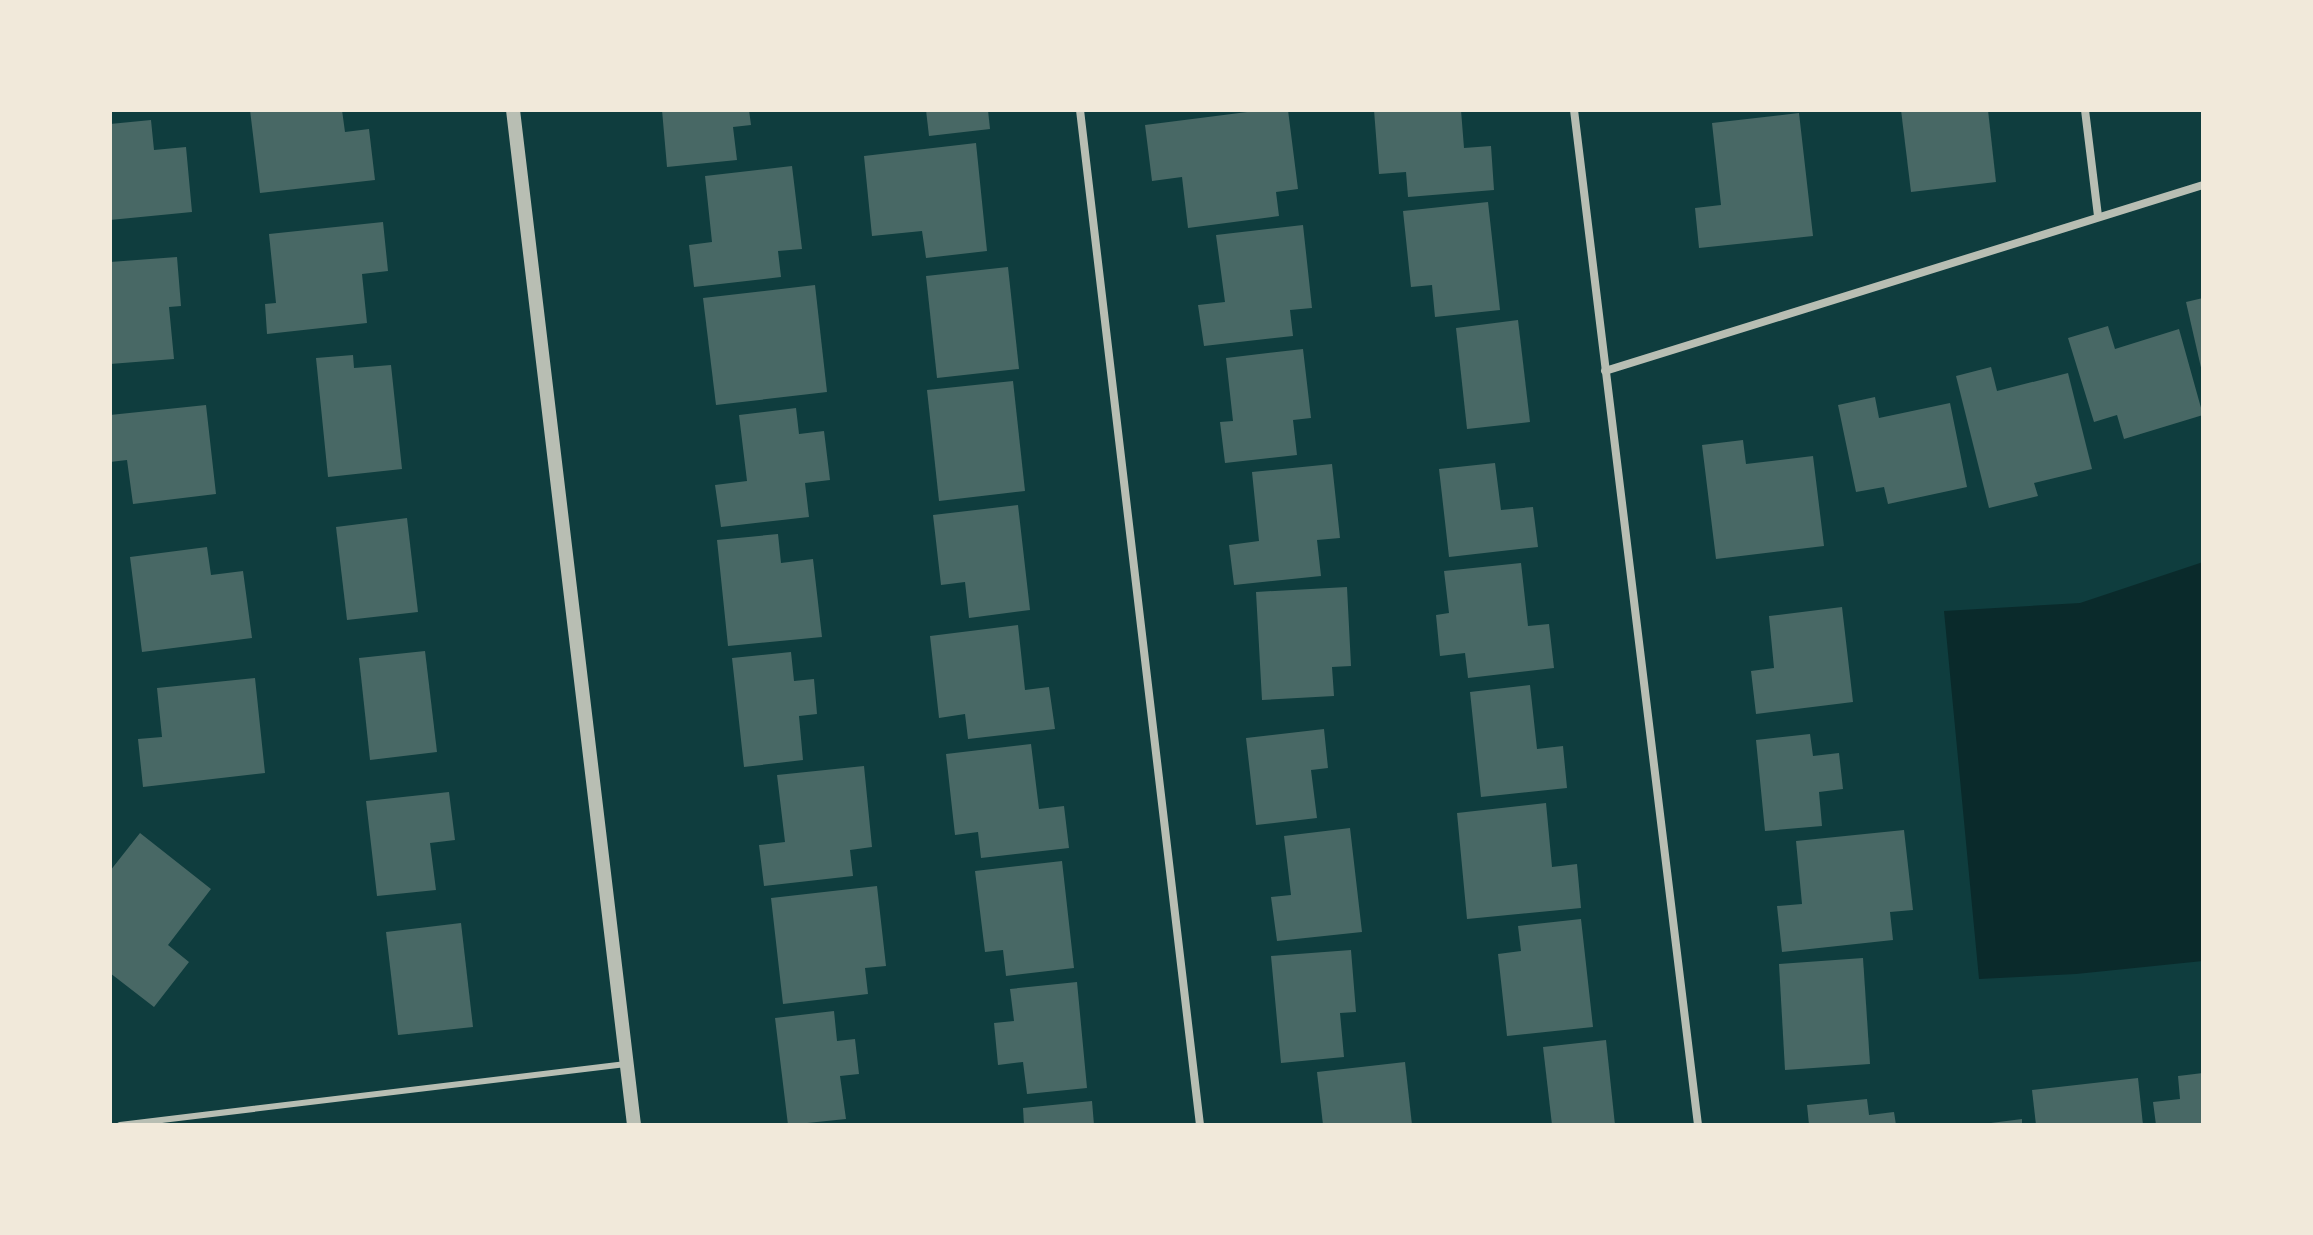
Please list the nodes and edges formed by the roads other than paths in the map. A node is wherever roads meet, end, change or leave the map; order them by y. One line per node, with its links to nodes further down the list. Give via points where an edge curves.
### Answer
1 (513, 110): 8 (street)
2 (1080, 110): 11 (street)
3 (1574, 110): 7 (street)
4 (2085, 110): 6 (street)
5 (2203, 185): 6 (street)
6 (2098, 216): 7 (street)
7 (1605, 371): 12 (street)
8 (626, 1064): 9 (lane); 10 (street)
9 (120, 1125)
10 (634, 1125)
11 (1200, 1125)
12 (1698, 1125)

